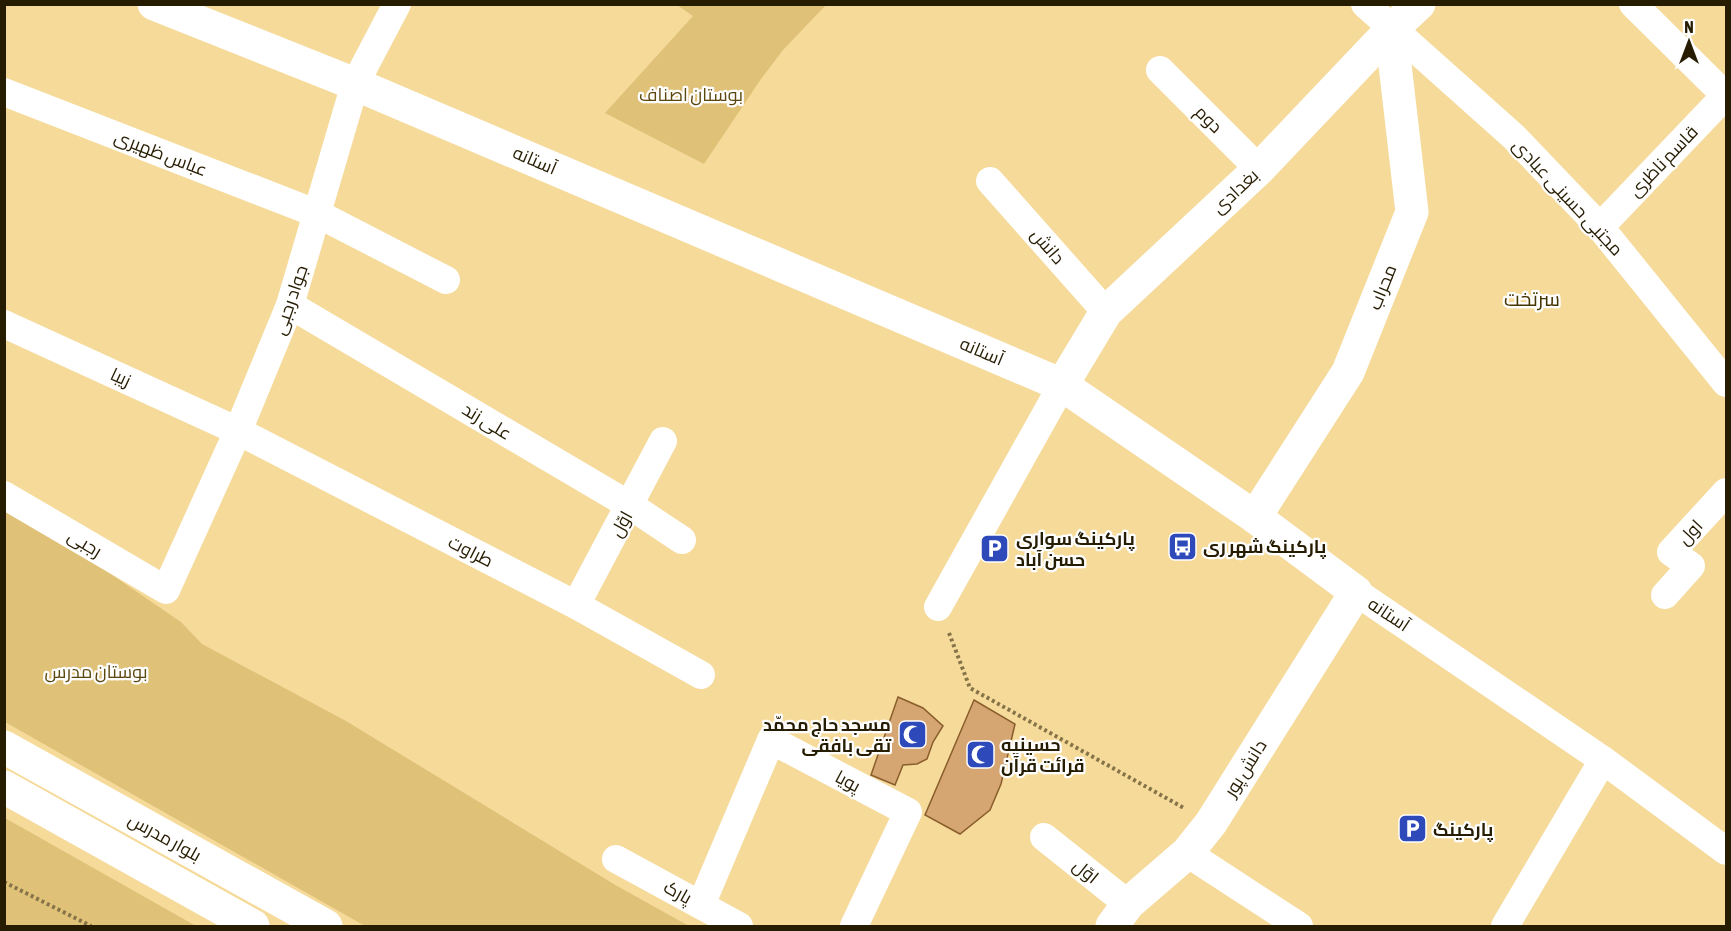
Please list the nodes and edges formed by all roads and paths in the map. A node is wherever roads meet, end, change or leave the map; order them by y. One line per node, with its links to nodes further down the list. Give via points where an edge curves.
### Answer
1 (154, 4): 8 (street, آستانه)
2 (397, 4): 8 (street, جواد رجبی)
3 (1365, 4): 6 (street, مجتبی حسینی عبادی)
4 (1419, 4): 6 (street, بغدادی)
5 (1633, 4): 10 (street)
6 (1391, 30): 11 (street, بغدادی); 14 (street, مجتبی حسینی عبادی, via 1514,137); 26 (street, محراب, via 1412,212 1348,372)
7 (1160, 70): 11 (street, دوم)
8 (355, 84): 13 (street, جواد رجبی); 20 (street, آستانه)
9 (4, 92): 13 (street, عباس ظهیری)
10 (1726, 95): 14 (street, قاسم ناظری)
11 (1259, 169): 17 (street, بغدادی)
12 (990, 181): 17 (street, دانش)
13 (318, 214): 15 (street, عباس ظهیری); 16 (street, جواد رجبی)
14 (1600, 227): 19 (street, مجتبی حسینی عبادی)
15 (446, 280)
16 (290, 305): 21 (street, جواد رجبی); 24 (street, علی زند)
17 (1106, 312): 20 (street, بغدادی)
18 (4, 324): 21 (street, زیبا)
19 (1726, 383)
20 (1062, 385): 26 (street, آستانه); 32 (street)
21 (238, 431): 28 (street, جواد رجبی); 31 (street, طراوت)
22 (663, 441): 24 (street, اوّل)
23 (4, 495): 28 (street, رجبی)
24 (631, 506): 27 (street, علی زند); 31 (street, اوّل)
25 (1722, 509): 30 (street, اول, via 1671,552 1690,566)
26 (1255, 517): 29 (street, آستانه)
27 (682, 540)
28 (166, 590)
29 (1356, 592): 35 (street, آستانه); 37 (street, دانش پور)
30 (1665, 595)
31 (576, 605): 33 (street, طراوت)
32 (939, 607): 37 (path, via 970,688)
33 (701, 675)
34 (4, 747): 47 (street, بلوار مدرس)
35 (1603, 760): 39 (street, آستانه); 51 (street)
36 (4, 787): 46 (street, بلوار مدرس)
37 (1211, 823): 40 (street, دانش پور)
38 (1044, 837): 44 (street, اوّل)
39 (1726, 851)
40 (1187, 853): 44 (street, دانش پور); 50 (street)
41 (616, 859): 43 (street, پارک)
42 (4, 882): 45 (path)
43 (701, 905): 48 (street, پارک); 49 (street, پویا, via 771,740 908,812)
44 (1120, 915)
45 (91, 927)
46 (253, 927)
47 (326, 927)
48 (739, 927)
49 (854, 927)
50 (1299, 927)
51 (1505, 927)

